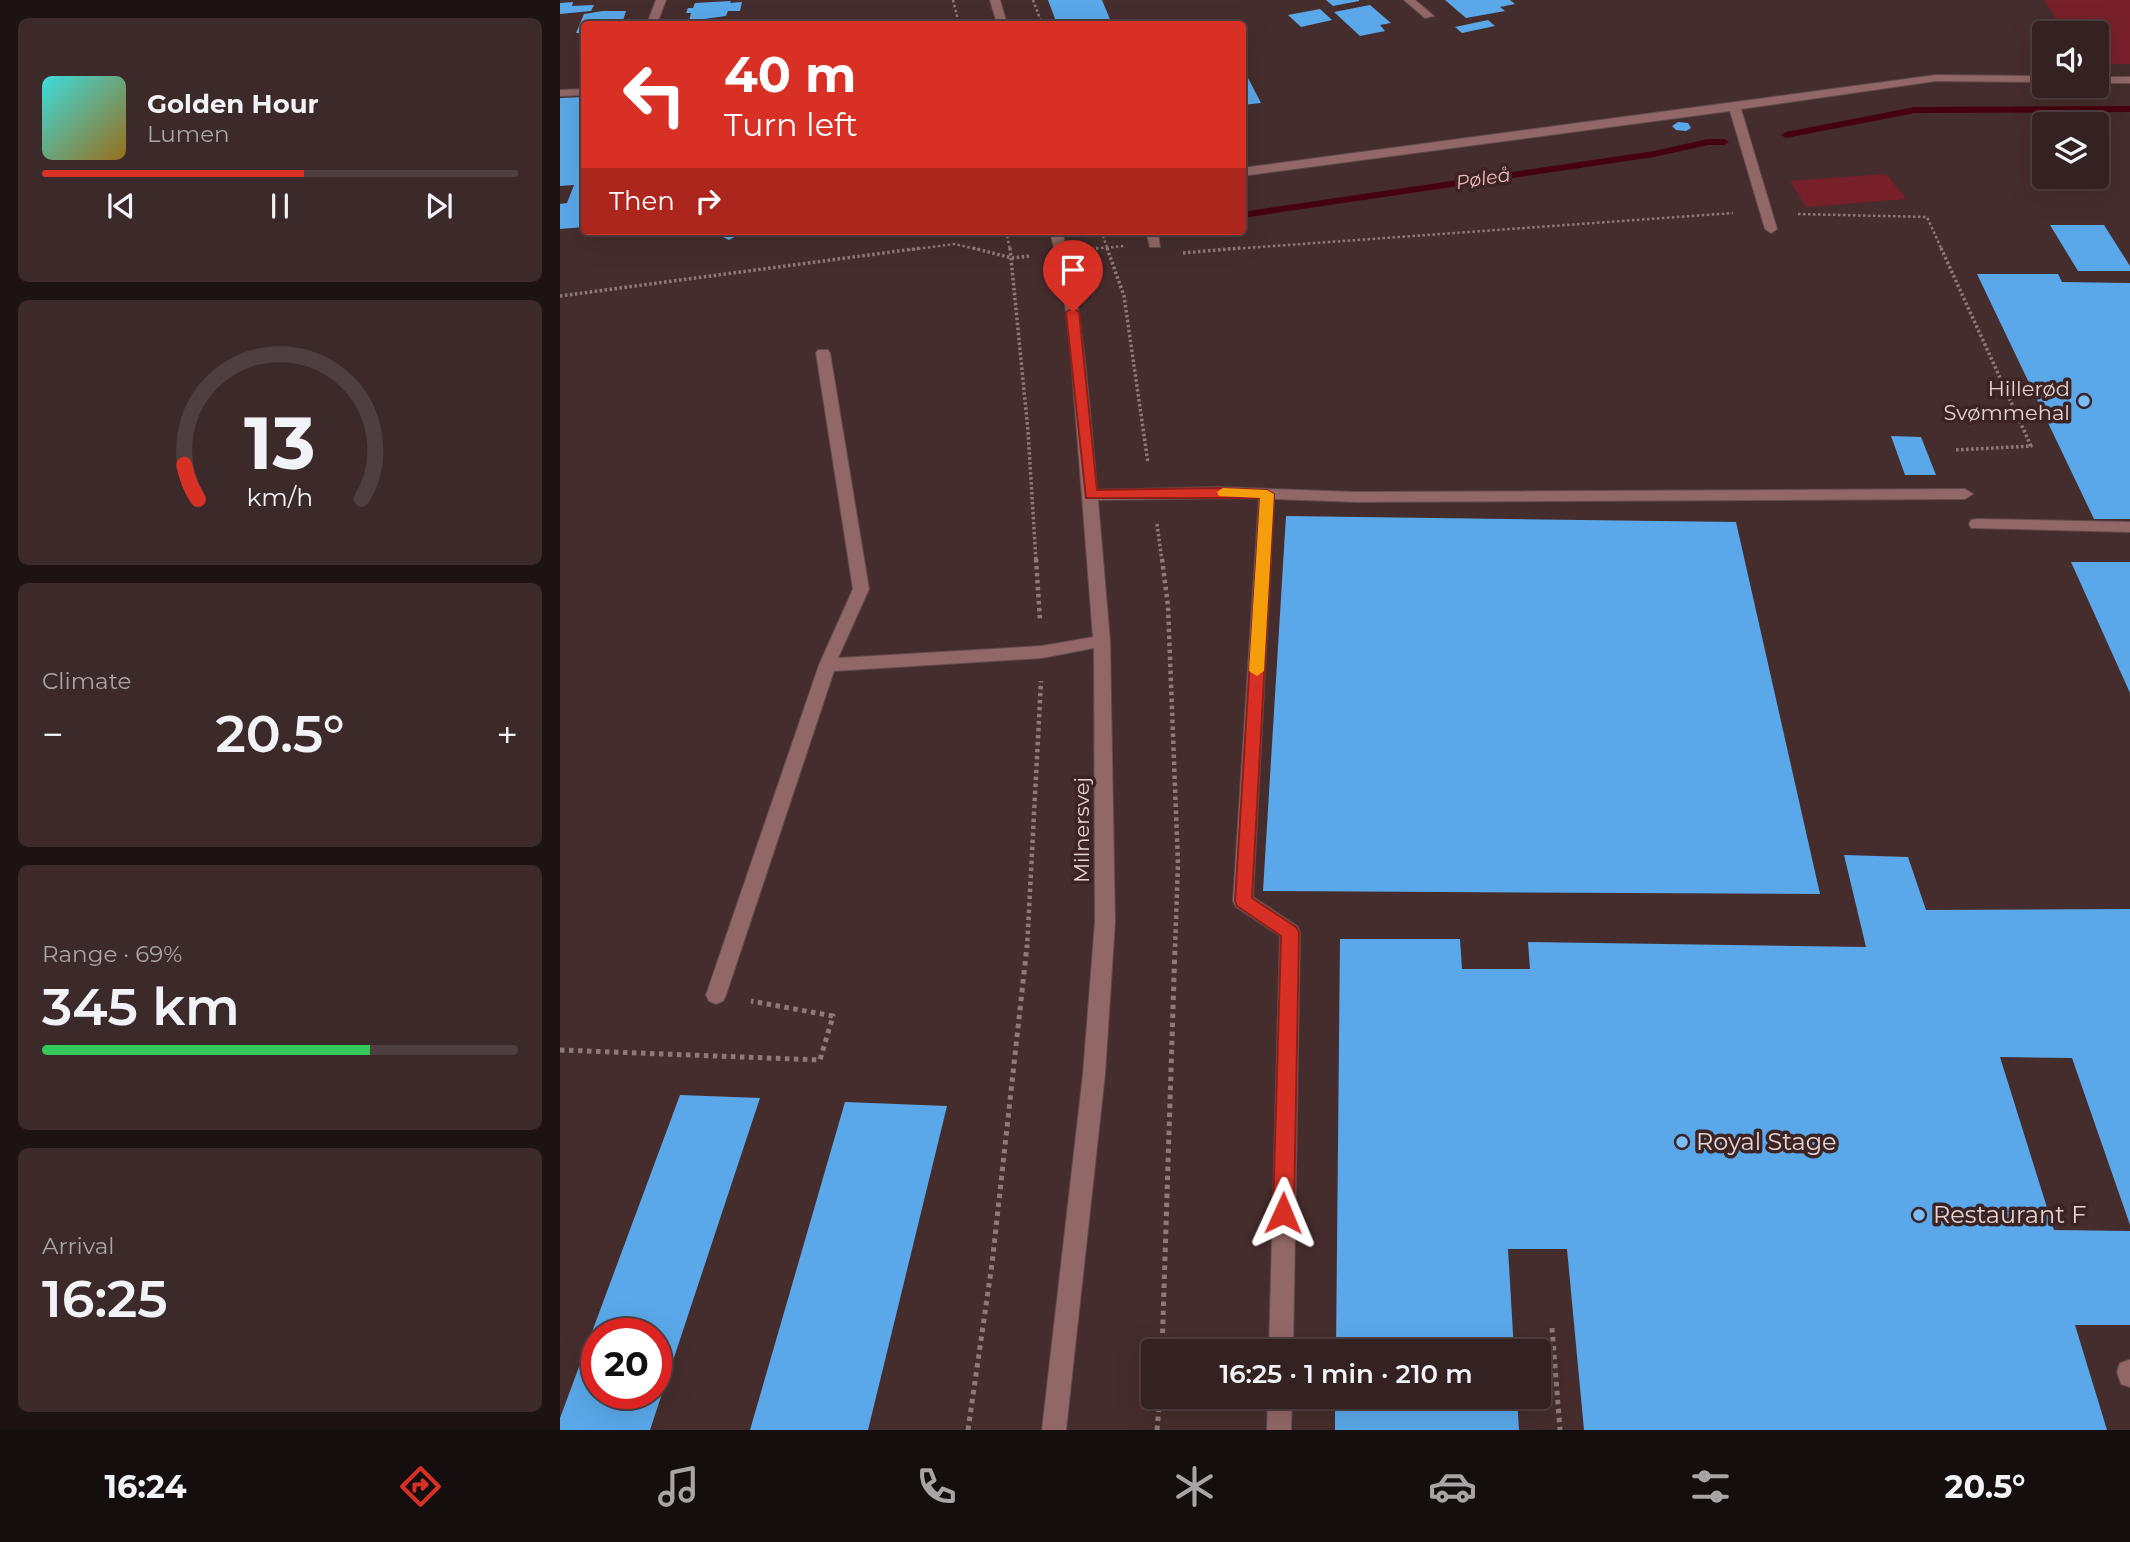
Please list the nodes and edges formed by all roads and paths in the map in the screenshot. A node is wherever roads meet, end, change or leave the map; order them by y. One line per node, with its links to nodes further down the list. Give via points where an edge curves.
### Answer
1 (662, 0): 7 (street)
2 (953, 0): 8 (path)
3 (995, 0): 9 (street)
4 (1033, 0): 10 (path)
5 (1409, 0): 6 (street)
6 (1429, 16)
7 (653, 21)
8 (959, 21)
9 (1001, 21)
10 (1041, 21)
11 (2032, 79): 16 (street, via 1936,78)
12 (2109, 80): 13 (street)
13 (2130, 80)
14 (581, 92): 15 (street)
15 (560, 93)
16 (1735, 107): 17 (street); 18 (street)
17 (1246, 171)
18 (1767, 211): 19 (street); 23 (path, via 1180,253); 28 (path, via 1927,217 2031,446)
19 (1772, 229)
20 (1007, 235): 25 (path)
21 (1057, 235): 32 (street, Milnersvej, via 1076,331)
22 (1102, 235): 24 (path)
23 (1153, 237): 24 (path)
24 (1106, 247): 29 (path, via 1124,296)
25 (1012, 258): 26 (path, via 955,244); 36 (path)
26 (560, 296)
27 (823, 353): 37 (street, via 861,589)
28 (1956, 450)
29 (1153, 494): 30 (street); 32 (street); 41 (path, via 1168,606 1178,864)
30 (1267, 494): 31 (street); 42 (street, via 1243,901 1290,932)
31 (1965, 494)
32 (1091, 495): 35 (street, Milnersvej)
33 (1977, 524): 34 (street)
34 (2130, 527)
35 (1102, 641): 36 (street); 46 (street, Milnersvej, via 1105,922 1094,1074)
36 (1042, 652): 37 (street); 45 (path, via 1029,927 992,1264)
37 (827, 665): 38 (street)
38 (716, 995): 39 (path, via 833,1016 820,1060)
39 (560, 1050)
40 (1552, 1328): 49 (path)
41 (1162, 1339)
42 (1281, 1339)
43 (1159, 1409): 47 (path)
44 (1280, 1409): 48 (street)
45 (968, 1430)
46 (1054, 1430)
47 (1157, 1430)
48 (1279, 1430)
49 (1560, 1430)

